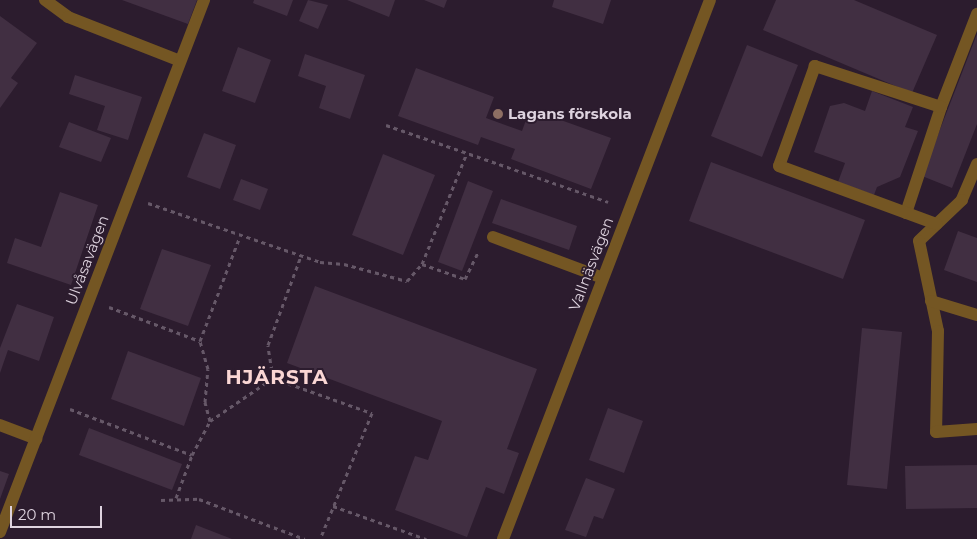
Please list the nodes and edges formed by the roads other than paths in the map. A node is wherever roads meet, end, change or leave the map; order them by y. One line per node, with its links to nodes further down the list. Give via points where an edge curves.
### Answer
1 (44, 0): 5 (street, via 68,17)
2 (204, 0): 5 (street, Ulvåsavägen)
3 (710, 0): 11 (street, Vallnäsvägen)
4 (977, 14): 6 (street)
5 (180, 61): 16 (street, Ulvåsavägen)
6 (941, 108): 8 (street); 8 (street, via 815,66 779,166)
7 (977, 164): 9 (street, via 962,200)
8 (906, 212): 9 (street)
9 (937, 224): 12 (street, via 919,241)
10 (492, 237): 11 (street)
11 (603, 278): 18 (street, Vallnäsvägen)
12 (932, 301): 13 (street); 15 (street, via 938,332 936,432)
13 (977, 314)
14 (0, 425): 16 (street)
15 (977, 428)
16 (36, 439): 17 (street, Ulvåsavägen)
17 (0, 532)
18 (503, 539)

